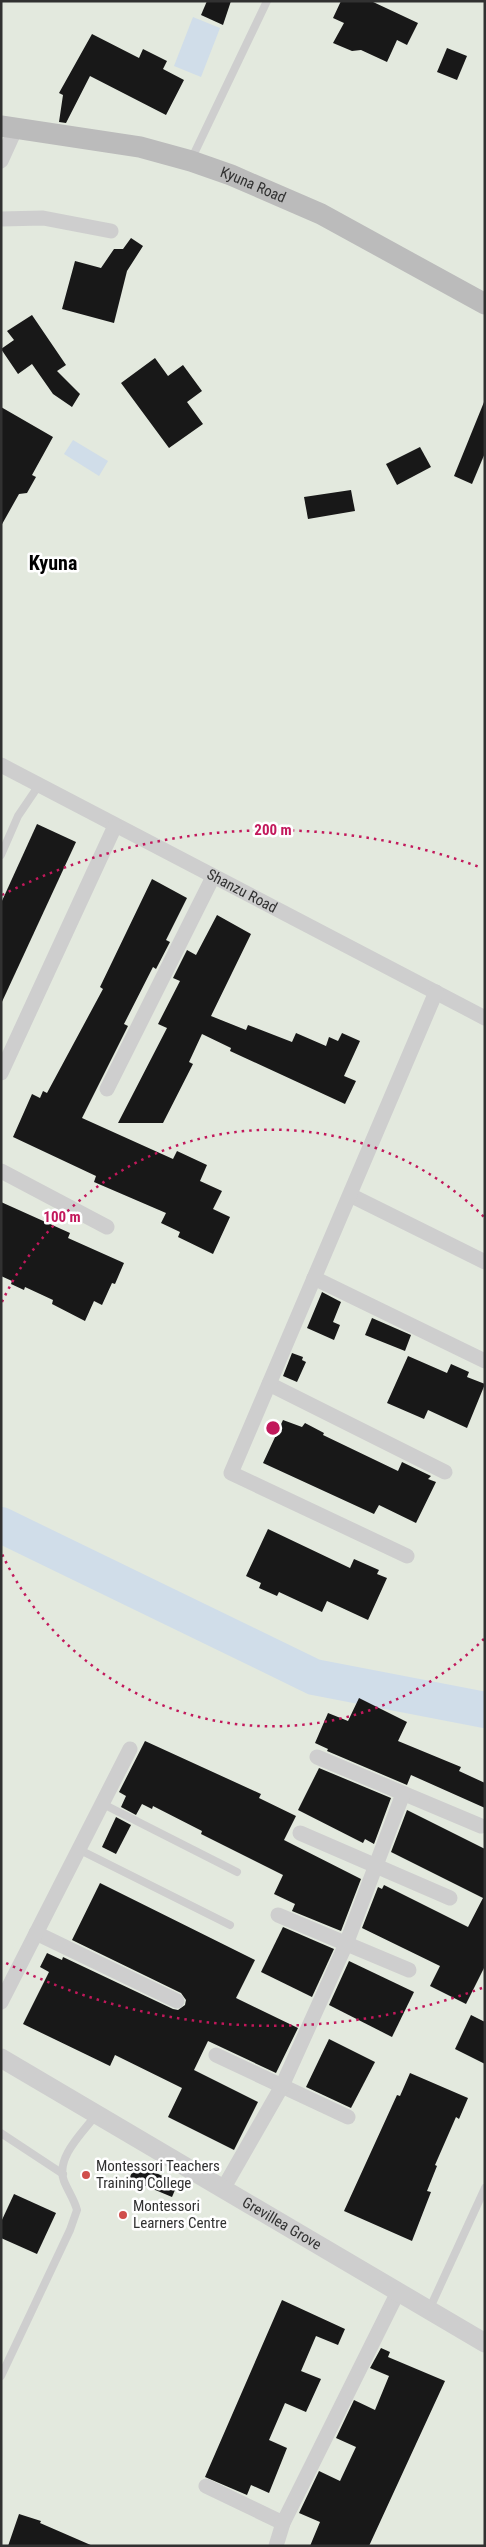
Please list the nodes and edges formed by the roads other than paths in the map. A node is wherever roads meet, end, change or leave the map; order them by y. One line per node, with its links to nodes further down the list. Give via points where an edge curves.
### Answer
1 (266, 1): 4 (lane)
2 (8, 127): 3 (street); 4 (main road, Kyuna Road, via 140,147)
3 (1, 161)
4 (191, 161): 7 (main road, Kyuna Road, via 320,214)
5 (1, 219): 6 (street, via 43,218)
6 (112, 230)
7 (485, 304)
8 (1, 765): 9 (street, Shanzu Road)
9 (39, 785): 10 (street, Shanzu Road); 11 (lane, via 18,816)
10 (115, 826): 12 (street, Shanzu Road); 15 (street)
11 (1, 855)
12 (213, 877): 13 (street, Shanzu Road); 16 (street)
13 (436, 992): 14 (street, Shanzu Road); 18 (street)
14 (485, 1018)
15 (1, 1073)
16 (107, 1089)
17 (1, 1171): 19 (street)
18 (350, 1196): 20 (street); 21 (street)
19 (107, 1226)
20 (485, 1262)
21 (314, 1278): 22 (street); 23 (street)
22 (485, 1361)
23 (269, 1384): 24 (street); 25 (street, via 231,1473)
24 (445, 1472)
25 (407, 1556)
26 (130, 1749): 29 (street)
27 (317, 1757): 28 (street)
28 (403, 1794): 30 (street); 33 (street)
29 (103, 1804): 32 (street); 34 (lane)
30 (481, 1826)
31 (300, 1833): 33 (street)
32 (80, 1850): 37 (lane); 38 (street)
33 (376, 1867): 35 (street); 39 (street)
34 (237, 1872)
35 (450, 1898)
36 (278, 1915): 39 (street)
37 (230, 1925)
38 (36, 1933): 41 (street); 42 (street)
39 (346, 1944): 40 (street); 45 (street)
40 (408, 1970)
41 (177, 2001)
42 (1, 2002)
43 (216, 2055): 45 (street)
44 (1, 2058): 46 (street, Grevillea Grove)
45 (282, 2086): 47 (street); 51 (street)
46 (96, 2115): 49 (lane, via 70,2150 63,2164); 51 (street, Grevillea Grove)
47 (348, 2117)
48 (1, 2134): 49 (lane)
49 (63, 2174): 55 (lane, via 77,2210)
50 (485, 2188): 53 (lane)
51 (223, 2189): 52 (street, Grevillea Grove)
52 (398, 2292): 53 (street, Grevillea Grove); 57 (street)
53 (429, 2310): 54 (street, Grevillea Grove)
54 (485, 2343)
55 (1, 2376)
56 (206, 2486): 57 (street)
57 (283, 2523): 58 (street)
58 (276, 2546)

